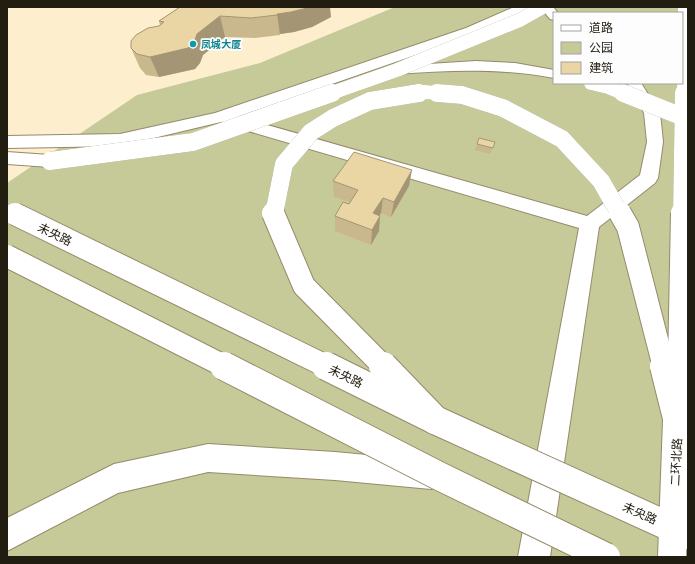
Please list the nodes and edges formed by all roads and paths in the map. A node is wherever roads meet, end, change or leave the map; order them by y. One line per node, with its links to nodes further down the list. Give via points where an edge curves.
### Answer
1 (524, 7): 9 (main road, via 471,31)
2 (544, 7): 4 (main road); 5 (main road, bridge, via 520,20)
3 (685, 7): 17 (main road, 二环北路, bridge)
4 (553, 15)
5 (397, 70): 6 (main road, bridge, via 452,65 494,65); 12 (main road, bridge, via 193,142 50,161)
6 (553, 74)
7 (595, 84): 10 (main road, bridge)
8 (635, 84): 14 (main road, via 652,113 655,142 649,178)
9 (219, 117): 11 (main road, via 120,140); 14 (main road)
10 (688, 119)
11 (7, 142)
12 (7, 158)
13 (11, 213): 16 (main road, 未央路, bridge)
14 (590, 224): 21 (main road)
15 (7, 256): 18 (main road, bridge)
16 (435, 420): 17 (main road, bridge, via 304,286 273,212 284,164 311,132 333,118 370,101 425,92 462,95 503,108 562,139 601,181 628,226); 20 (main road, 未央路, bridge)
17 (678, 422): 23 (main road, 二环北路, bridge)
18 (439, 476): 19 (main road, via 208,458 114,479); 22 (main road, bridge)
19 (7, 535)
20 (688, 535)
21 (534, 557)
22 (606, 557)
23 (672, 557)

